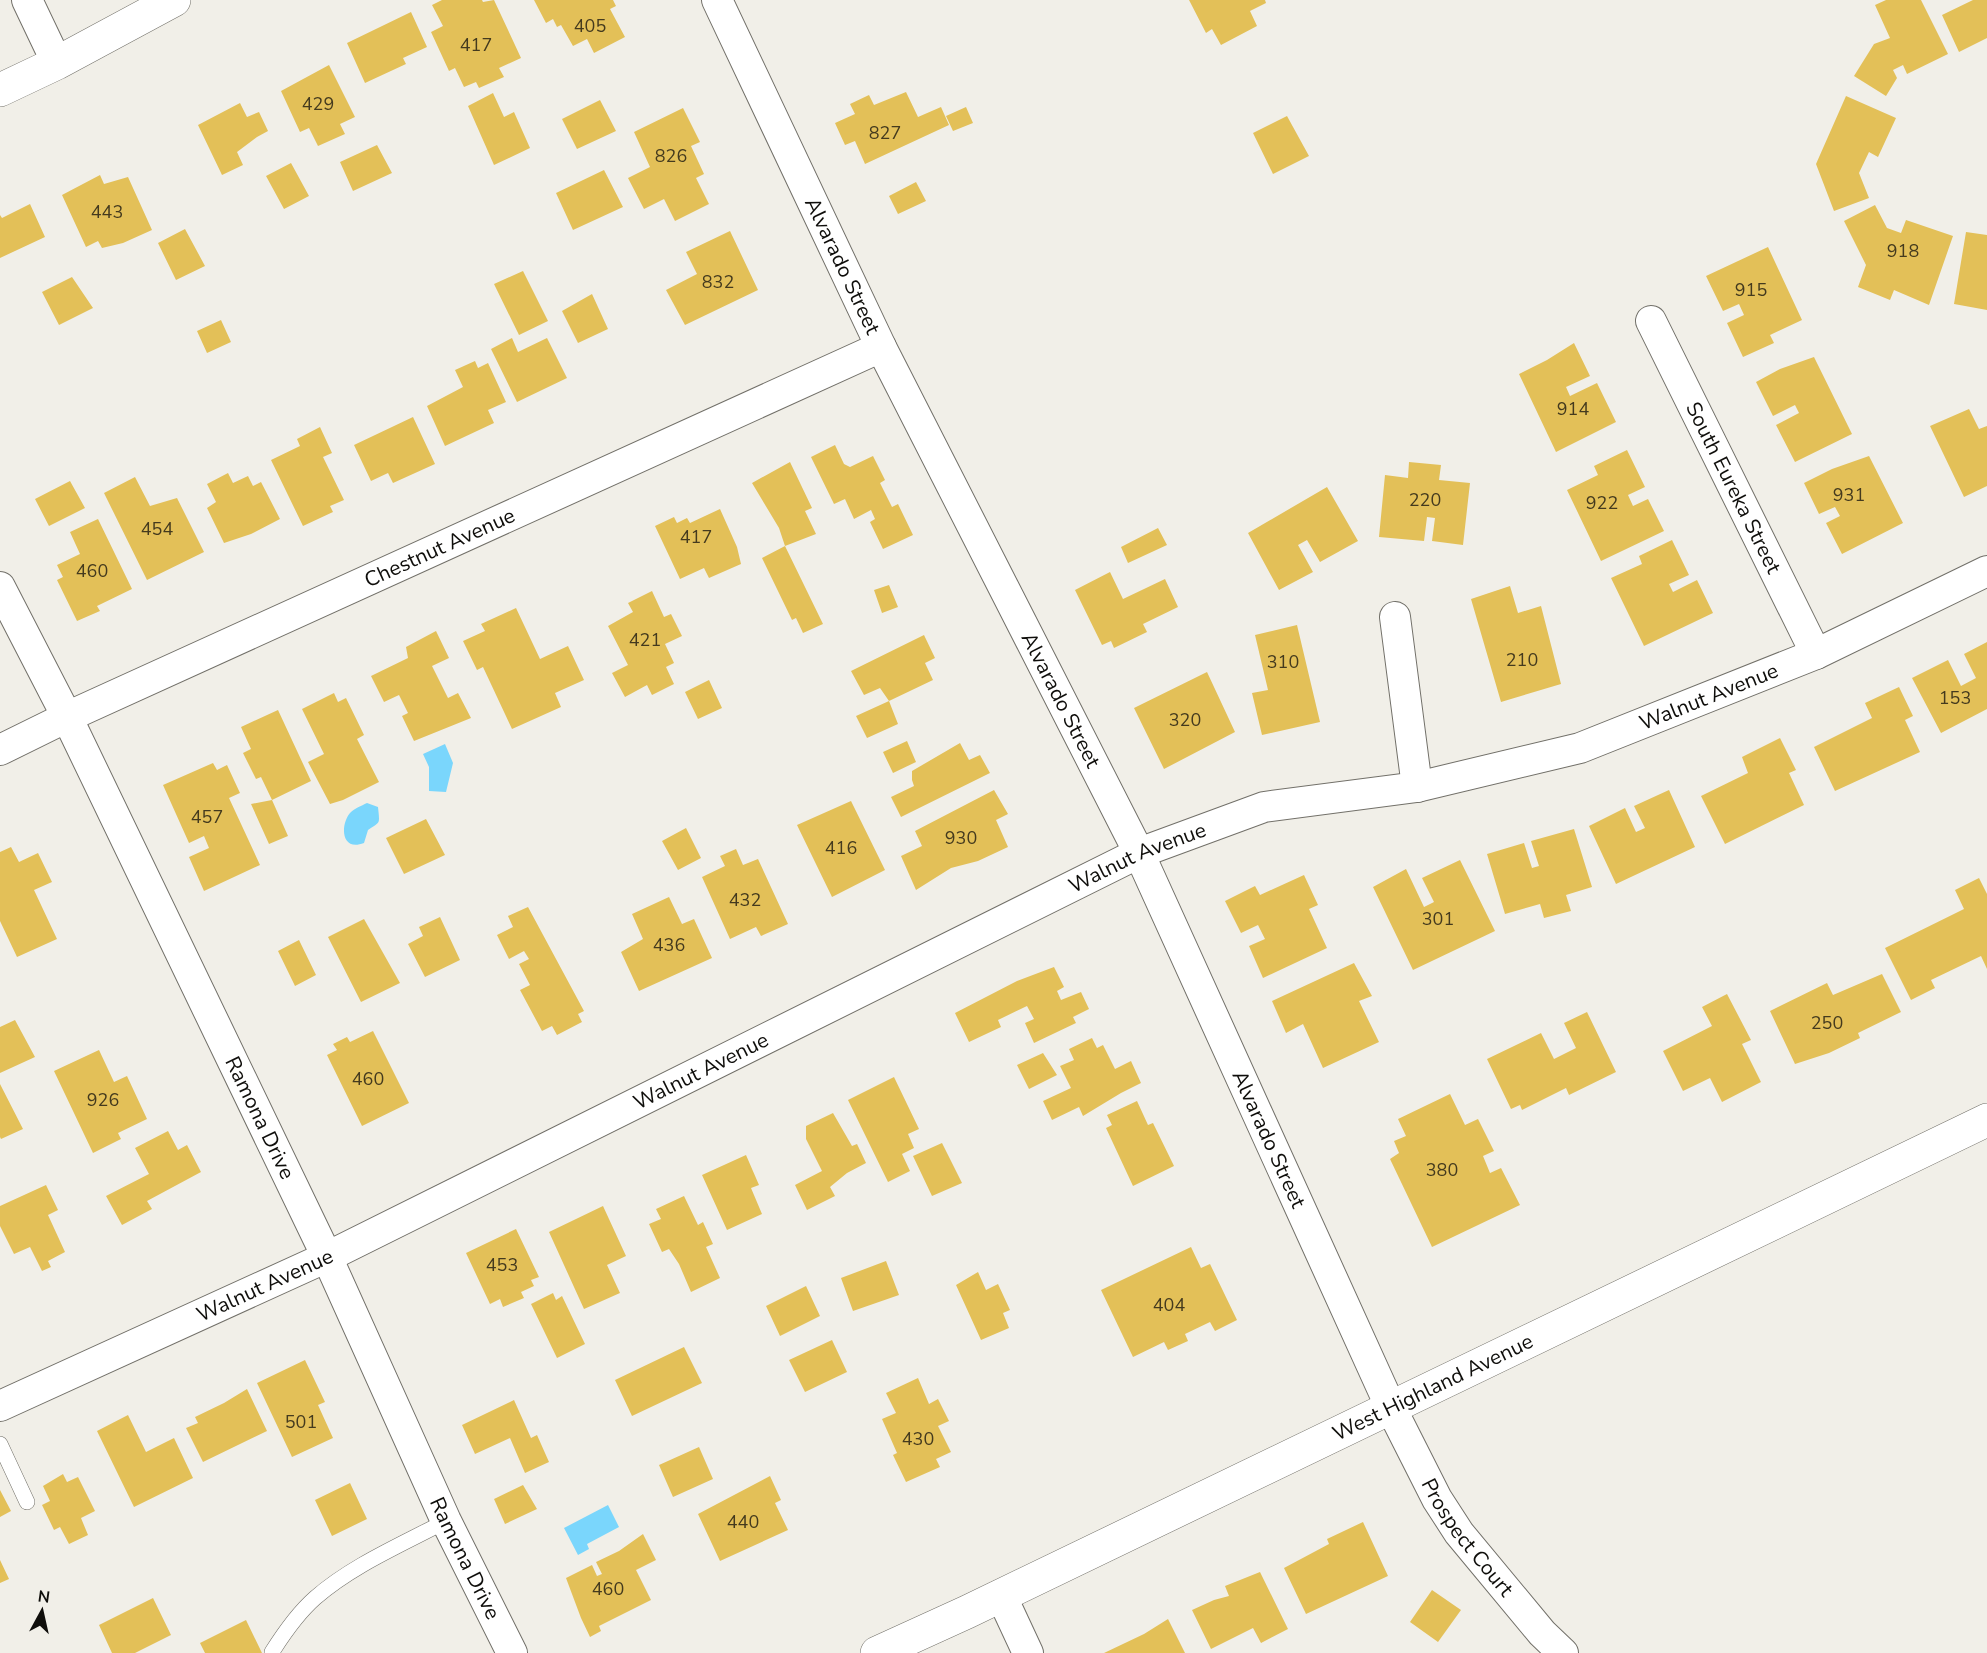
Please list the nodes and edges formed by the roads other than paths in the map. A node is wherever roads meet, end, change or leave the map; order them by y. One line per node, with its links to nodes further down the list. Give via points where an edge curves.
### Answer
1 (27, 0): 4 (street)
2 (174, 0): 4 (street)
3 (717, 0): 7 (street, Alvarado Street)
4 (57, 63): 5 (street)
5 (0, 90)
6 (1651, 321): 11 (street, South Eureka Street)
7 (881, 347): 12 (street, Chestnut Avenue); 15 (street, Alvarado Street)
8 (1987, 571): 11 (street, Walnut Avenue)
9 (0, 587): 12 (street, Ramona Drive)
10 (1395, 617): 14 (street)
11 (1816, 654): 14 (street, Walnut Avenue, via 1580,748)
12 (67, 717): 13 (street, Chestnut Avenue); 17 (street, Ramona Drive)
13 (0, 750)
14 (1417, 787): 15 (street, Walnut Avenue, via 1264,807)
15 (1139, 853): 17 (street, Walnut Avenue); 19 (street, Alvarado Street)
16 (1987, 1120): 19 (street, West Highland Avenue)
17 (327, 1257): 18 (street, Walnut Avenue); 22 (street, Ramona Drive)
18 (0, 1406)
19 (1391, 1408): 23 (street, West Highland Avenue); 28 (street, Prospect Court, via 1437,1499 1459,1533)
20 (0, 1444): 21 (lane)
21 (27, 1502)
22 (446, 1521): 24 (lane, via 384,1553 313,1599); 25 (street, Ramona Drive)
23 (1001, 1595): 26 (street, West Highland Avenue); 27 (street)
24 (272, 1652)
25 (512, 1653)
26 (877, 1653)
27 (1028, 1653)
28 (1563, 1653)

